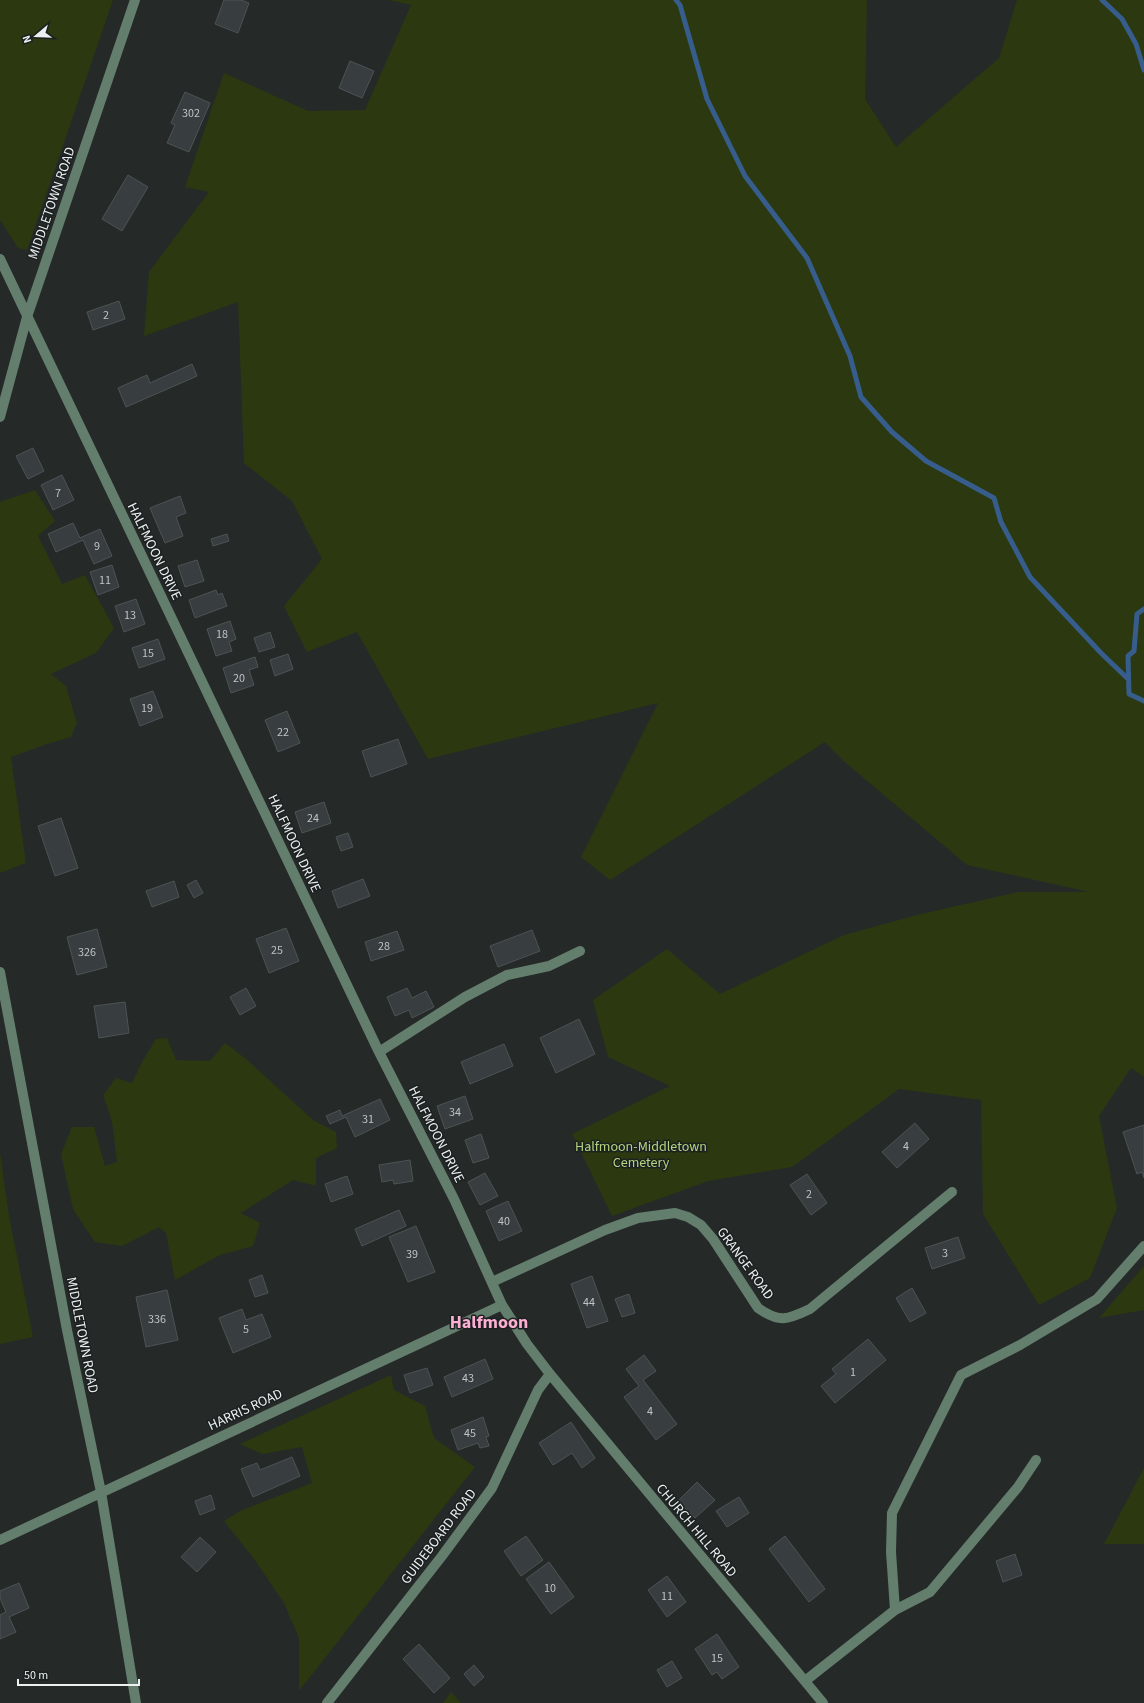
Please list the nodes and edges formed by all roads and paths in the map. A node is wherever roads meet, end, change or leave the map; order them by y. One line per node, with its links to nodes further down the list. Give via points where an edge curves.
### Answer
1 (135, 0): 3 (street, MIDDLETOWN ROAD)
2 (0, 259): 3 (street, HALFMOON DRIVE)
3 (27, 317): 4 (street, MIDDLETOWN ROAD); 7 (street, HALFMOON DRIVE)
4 (0, 417)
5 (580, 951): 7 (street, via 549,966 507,975 465,997)
6 (0, 972): 14 (street, MIDDLETOWN ROAD, via 67,1330)
7 (379, 1052): 10 (street, HALFMOON DRIVE, via 454,1199)
8 (952, 1192): 10 (street, GRANGE ROAD, via 810,1309 794,1317 779,1319 758,1308 712,1239 700,1225 676,1212 638,1218 605,1230)
9 (1144, 1246): 16 (street, via 1097,1299 1020,1345 962,1374 892,1513)
10 (492, 1282): 11 (street, HALFMOON DRIVE)
11 (502, 1305): 12 (street, HALFMOON DRIVE); 14 (street, HARRIS ROAD)
12 (550, 1374): 17 (street, CHURCH HILL ROAD); 19 (street, GUIDEBOARD ROAD, via 538,1390 492,1488)
13 (1036, 1460): 16 (street, via 1018,1487 930,1592)
14 (101, 1492): 15 (street, HARRIS ROAD); 18 (street, MIDDLETOWN ROAD)
15 (0, 1540)
16 (895, 1610): 17 (street)
17 (805, 1681): 20 (street, CHURCH HILL ROAD)
18 (136, 1703)
19 (328, 1703)
20 (823, 1703)

